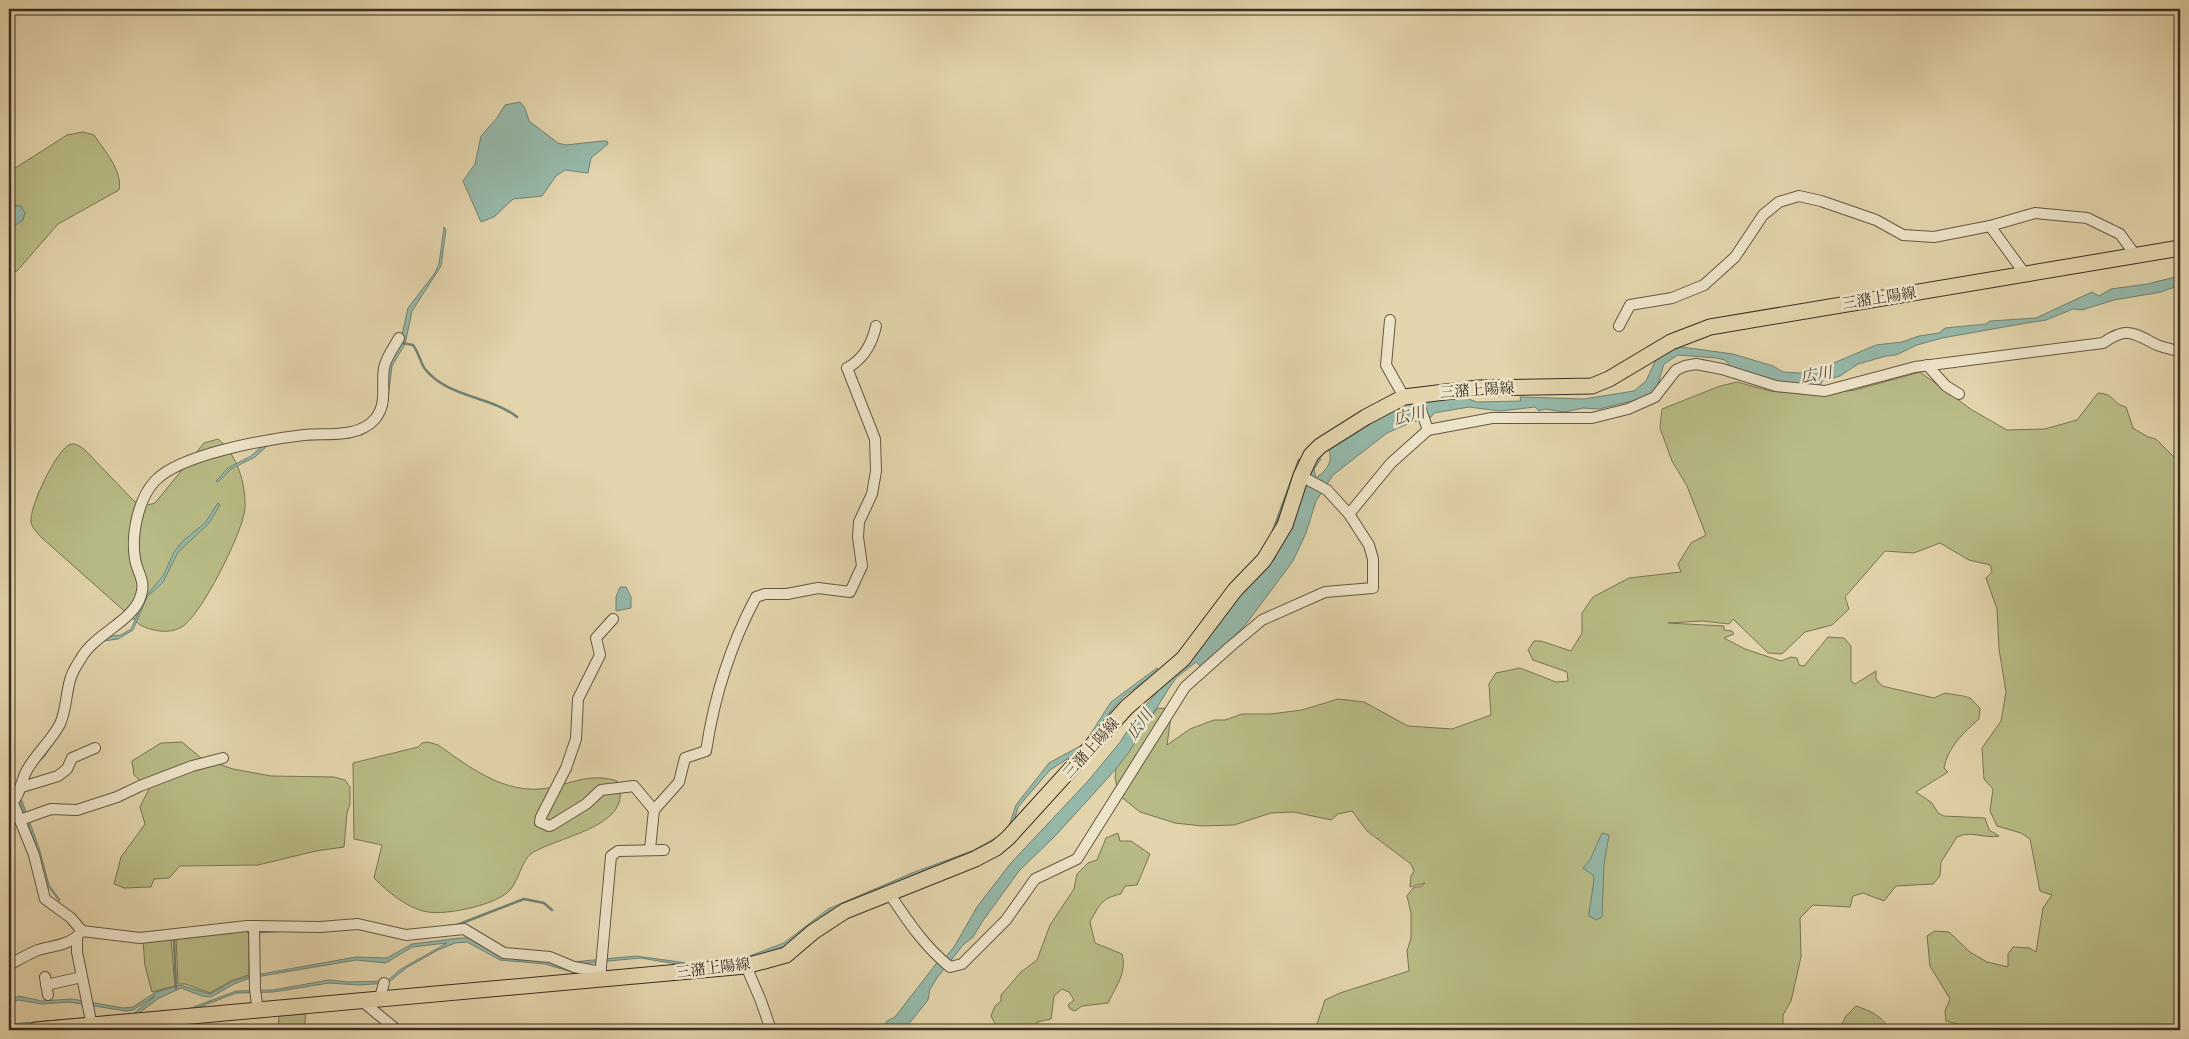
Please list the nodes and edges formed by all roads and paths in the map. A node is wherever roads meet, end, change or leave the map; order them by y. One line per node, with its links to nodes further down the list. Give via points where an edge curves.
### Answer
1 (1990, 226): 3 (street, via 2035,213 2087,218 2120,234); 4 (street); 7 (street, via 1934,237 1903,235 1876,220 1799,196 1779,202 1763,215 1735,257 1704,285 1672,298 1630,305)
2 (2180, 248): 3 (main road, 三潴上陽線)
3 (2136, 256): 4 (main road, 三潴上陽線)
4 (2025, 274): 12 (main road, 三潴上陽線, via 1710,327 1672,342 1592,386 1478,388)
5 (1390, 320): 12 (street, via 1386,365)
6 (876, 326): 20 (street, via 868,349 861,359 847,368 875,439 874,486 859,522 862,566 850,592 818,588 756,597 719,685 706,750 685,758 679,782)
7 (1619, 326)
8 (399, 338): 19 (street, via 385,365 384,398 376,418 367,426 350,432 270,439 236,446 172,467 154,481 142,503 134,532 135,560 142,579 142,595 134,611 92,642 81,657 70,678 61,723 25,775)
9 (2180, 352): 10 (street, via 2159,346 2136,333 2124,332 2103,343)
10 (1927, 365): 11 (street, via 1946,386); 13 (street, via 1820,391 1776,386 1696,364 1676,370 1655,397 1628,409 1592,418 1492,418)
11 (1959, 394)
12 (1413, 398): 13 (street); 14 (main road, 三潴上陽線, via 1366,417 1320,446 1311,455)
13 (1426, 425): 15 (street)
14 (1304, 478): 15 (street, via 1327,490); 24 (main road, 三潴上陽線, via 1284,525 1264,560 1235,590 1183,659 1127,707 1008,838 976,859)
15 (1349, 514): 24 (street, via 1369,545 1373,559 1373,588 1325,592 1262,620 1185,687 1077,859 1035,879 1006,920 962,964 950,967 939,958 914,931)
16 (613, 619): 20 (street, via 596,638 600,655 578,699 576,739 540,822 552,825 586,804 600,790 614,787 634,786)
17 (95, 748): 19 (street, via 78,754 58,776)
18 (223, 758): 21 (street, via 192,766 118,797 77,810 52,809)
19 (16, 797): 21 (street)
20 (654, 810): 22 (street)
21 (24, 819): 26 (street, via 45,899 71,918)
22 (650, 849): 23 (street); 29 (street, via 618,851 611,856)
23 (664, 850)
24 (889, 893): 28 (main road, 三潴上陽線, via 828,921 786,955)
25 (254, 927): 26 (street, via 140,938); 29 (street, via 358,924 406,935 464,929 504,954 550,957 566,964); 35 (street)
26 (79, 934): 27 (street); 30 (street)
27 (9, 965)
28 (746, 966): 29 (main road, 三潴上陽線); 39 (street, via 762,1000)
29 (601, 970): 33 (main road, 三潴上陽線)
30 (82, 978): 32 (street); 36 (street)
31 (384, 983): 33 (street)
32 (46, 986)
33 (379, 1001): 34 (main road, 三潴上陽線)
34 (363, 1002): 35 (main road, 三潴上陽線); 38 (street)
35 (258, 1012): 36 (main road, 三潴上陽線)
36 (93, 1021): 37 (main road, 三潴上陽線)
37 (36, 1030)
38 (397, 1030)
39 (771, 1030)

